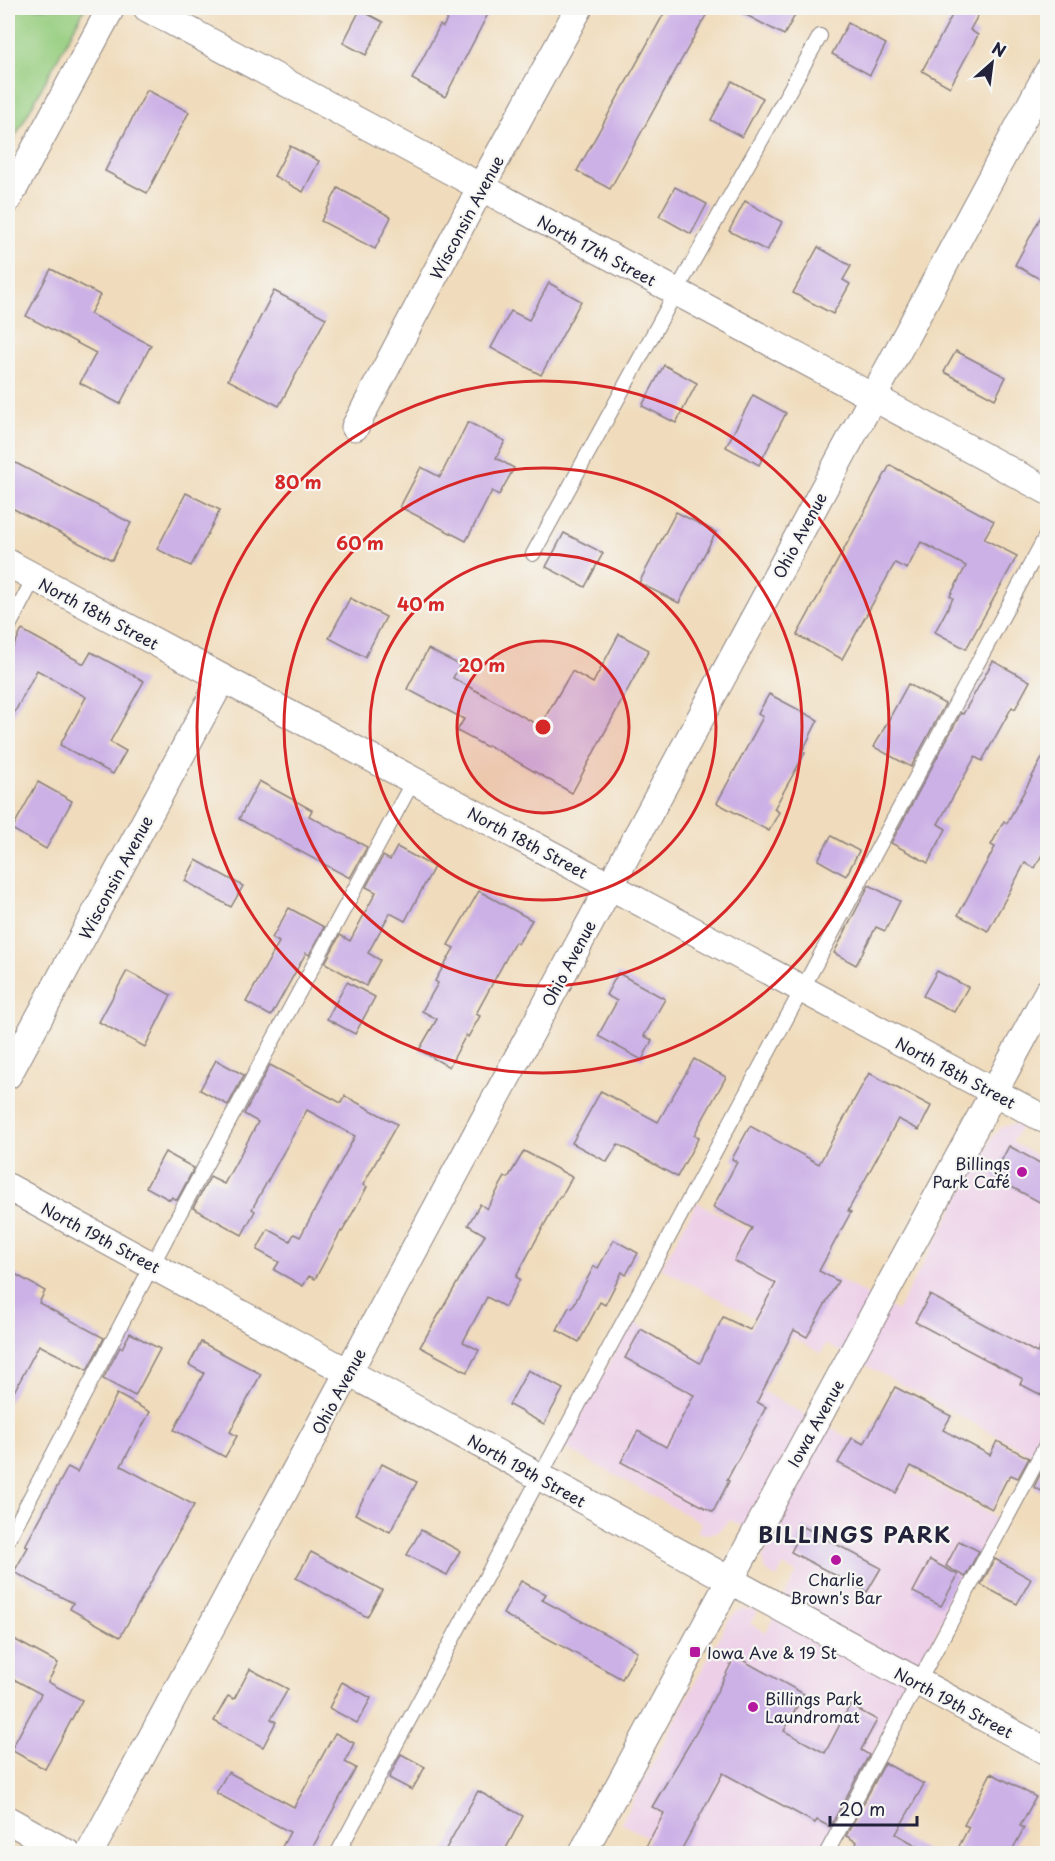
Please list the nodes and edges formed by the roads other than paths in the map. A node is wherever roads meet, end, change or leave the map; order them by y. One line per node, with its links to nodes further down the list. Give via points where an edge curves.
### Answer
1 (111, 8): 7 (street)
2 (147, 8): 6 (street, North 17th Street)
3 (579, 8): 6 (street, Wisconsin Avenue)
4 (820, 36): 8 (lane)
5 (1047, 72): 9 (street, Ohio Avenue)
6 (481, 187): 8 (street, North 17th Street); 10 (street, Wisconsin Avenue)
7 (8, 199)
8 (676, 292): 9 (street, North 17th Street); 13 (lane)
9 (872, 397): 11 (street, North 17th Street); 19 (street, Ohio Avenue)
10 (355, 427)
11 (1047, 491)
12 (1047, 532): 20 (lane)
13 (533, 554)
14 (8, 563): 15 (street, North 18th Street)
15 (34, 578): 16 (lane); 17 (street, North 18th Street)
16 (8, 628)
17 (222, 679): 18 (street, North 18th Street); 22 (street, Wisconsin Avenue)
18 (413, 781): 19 (street, North 18th Street); 26 (lane)
19 (609, 886): 20 (street, North 18th Street); 27 (street, Ohio Avenue)
20 (801, 989): 23 (street, North 18th Street); 29 (lane)
21 (1047, 992): 23 (street, Iowa Avenue)
22 (8, 1075)
23 (994, 1093): 24 (street, North 18th Street); 31 (street, Iowa Avenue)
24 (1047, 1121)
25 (8, 1187): 26 (street, North 19th Street)
26 (152, 1265): 27 (street, North 19th Street); 30 (lane)
27 (349, 1371): 29 (street, North 19th Street); 36 (street, Ohio Avenue)
28 (1047, 1441): 32 (lane)
29 (539, 1478): 31 (street, North 19th Street); 37 (lane)
30 (8, 1540)
31 (729, 1581): 32 (street, North 19th Street); 38 (street, Iowa Avenue)
32 (918, 1683): 33 (street, North 19th Street); 39 (lane)
33 (1047, 1752)
34 (8, 1820): 35 (street)
35 (69, 1854)
36 (89, 1854)
37 (337, 1854)
38 (582, 1854)
39 (826, 1854)

